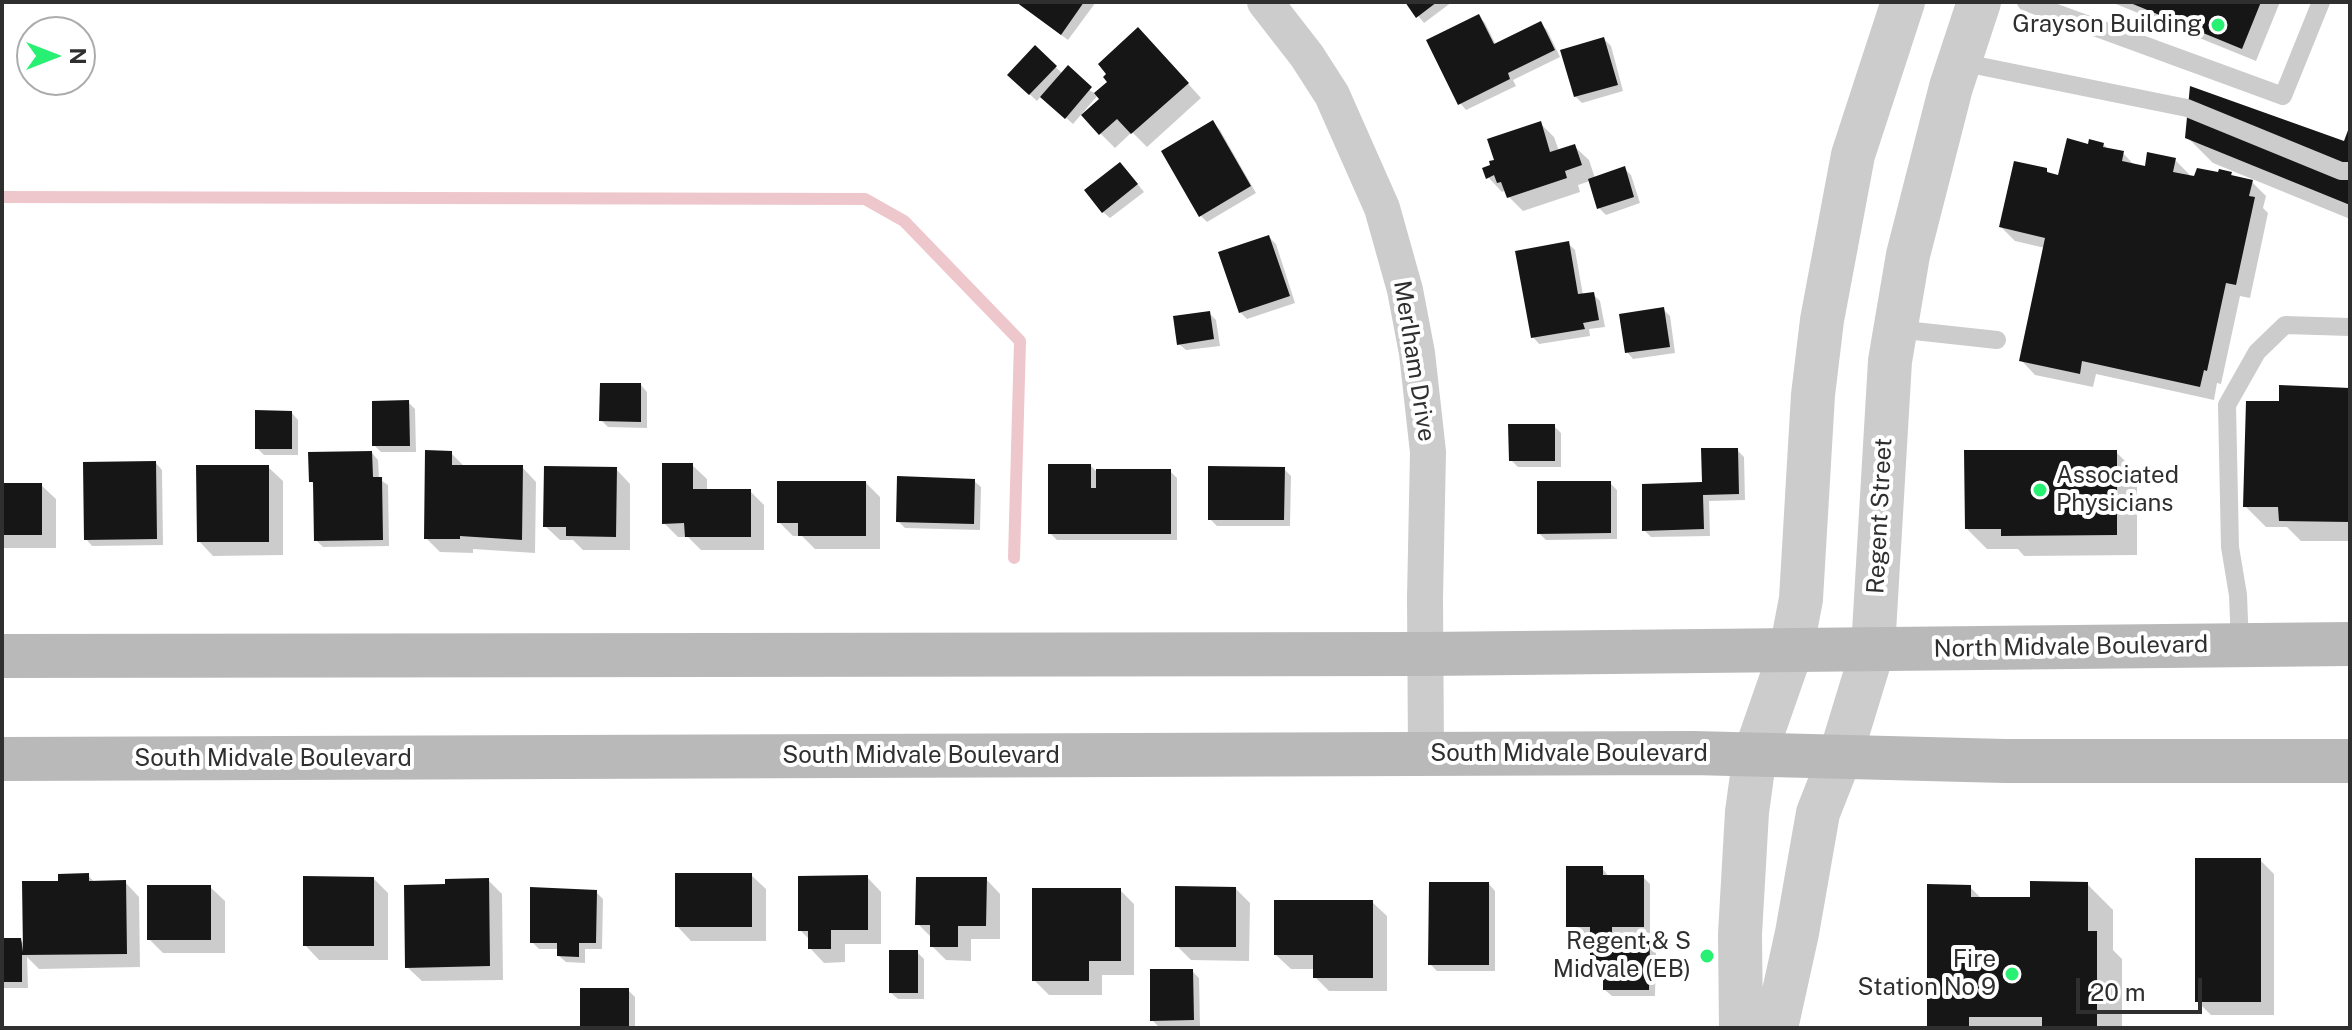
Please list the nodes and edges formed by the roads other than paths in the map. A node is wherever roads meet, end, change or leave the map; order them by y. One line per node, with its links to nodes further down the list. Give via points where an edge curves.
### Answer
1 (1265, 2): 15 (street, Merlham Drive, via 1332,95 1382,208 1401,277 1417,353 1428,452)
2 (1903, 2): 14 (street, via 1853,155 1822,320 1801,599)
3 (1979, 2): 6 (street, Regent Street)
4 (2026, 2): 5 (lane, via 2283,96)
5 (2321, 2)
6 (1960, 62): 7 (lane, via 2187,108); 9 (street, Regent Street, via 1908,255)
7 (2350, 171)
8 (2350, 327): 12 (lane, via 2285,325 2257,352 2227,405 2230,547)
9 (1896, 329): 10 (lane); 13 (street, Regent Street, via 1885,422)
10 (1997, 340)
11 (2350, 644): 12 (main road, North Midvale Boulevard)
12 (2240, 645): 13 (main road, North Midvale Boulevard)
13 (1873, 649): 14 (main road, North Midvale Boulevard); 19 (street, Regent Street)
14 (1791, 651): 15 (main road); 17 (street)
15 (1426, 654): 16 (main road); 18 (street, Merlham Drive)
16 (2, 656)
17 (1755, 754): 18 (main road, South Midvale Boulevard); 19 (main road, South Midvale Boulevard); 22 (street, via 1740,934)
18 (1426, 755): 20 (main road, South Midvale Boulevard)
19 (1840, 757): 21 (main road); 23 (street, Regent Street, via 1818,813)
20 (2, 759)
21 (2350, 761)
22 (1741, 1028)
23 (1776, 1028)

